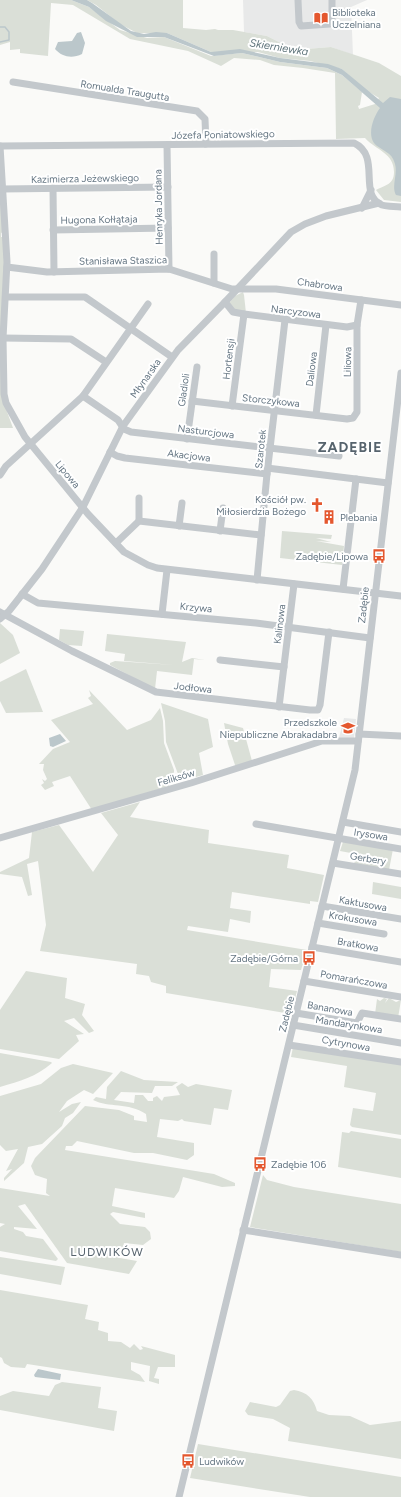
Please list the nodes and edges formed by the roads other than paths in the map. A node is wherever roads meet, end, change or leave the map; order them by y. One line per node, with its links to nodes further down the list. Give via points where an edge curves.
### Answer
1 (298, 0): 2 (street, via 301,26 330,24)
2 (332, 0)
3 (13, 82): 4 (street, Romualda Traugutta, via 197,111 205,119)
4 (206, 144): 5 (street, Józefa Poniatowskiego); 10 (street, Józefa Poniatowskiego, via 354,143 362,148 367,156)
5 (167, 145): 6 (street, Józefa Poniatowskiego); 7 (street, Henryka Jordana)
6 (0, 146): 9 (street, Lipowa)
7 (168, 187): 8 (street, Kazimierza Jeżewskiego); 14 (street, Henryka Jordana)
8 (53, 188): 9 (street, Kazimierza Jeżewskiego); 15 (street)
9 (2, 189): 17 (street, Lipowa)
10 (371, 190): 11 (street, Józefa Poniatowskiego, via 374,199); 13 (street)
11 (379, 203): 12 (street); 13 (street, Młynarska)
12 (401, 207)
13 (362, 208): 21 (street, Młynarska, via 326,216 298,227 285,237)
14 (168, 228): 15 (street, Hugona Kołłątaja); 18 (street, Henryka Jordana)
15 (53, 230): 19 (street)
16 (214, 254): 20 (street)
17 (7, 267): 19 (street, Stanisława Staszica); 22 (street, Lipowa)
18 (169, 269): 19 (street, Stanisława Staszica); 20 (street, Stanisława Staszica)
19 (54, 272)
20 (214, 283): 21 (street, Stanisława Staszica)
21 (236, 290): 23 (street, Chabrowa, via 276,289); 24 (street, Młynarska)
22 (6, 297): 33 (street, via 85,297); 34 (street, Lipowa)
23 (361, 300): 26 (street, Chabrowa); 32 (street, Liliowa)
24 (226, 302): 27 (street, Młynarska); 28 (street)
25 (148, 304): 33 (street)
26 (401, 305)
27 (217, 311): 28 (street, Narcyzowa); 35 (street, Młynarska)
28 (233, 312): 29 (street, Narcyzowa)
29 (244, 314): 30 (street, Narcyzowa); 41 (street, Hortensji)
30 (285, 320): 31 (street, Narcyzowa); 42 (street, Szarotek)
31 (326, 324): 32 (street, Narcyzowa, via 347,327); 43 (street, Daliowa)
32 (357, 325): 44 (street, Liliowa, via 357,412 353,418)
33 (130, 328): 35 (street); 36 (street)
34 (3, 338): 36 (street, via 71,338); 47 (street, Lipowa, via 5,398 21,431)
35 (172, 357): 45 (street, Młynarska)
36 (106, 362): 39 (street)
37 (197, 367): 40 (street, Gladioli)
38 (401, 373): 54 (street, Zadębie)
39 (83, 396): 45 (street, Nasturcjowa); 47 (street)
40 (192, 401): 41 (street, Storczykowa); 46 (street, Gladioli)
41 (232, 406): 42 (street, Storczykowa)
42 (274, 410): 43 (street, Storczykowa); 48 (street, Szarotek)
43 (316, 415): 44 (street, Storczykowa)
44 (347, 419)
45 (123, 426): 46 (street, Nasturcjowa, via 131,432); 49 (street, Młynarska)
46 (187, 439): 48 (street, Nasturcjowa)
47 (31, 444): 52 (street, via 6,466); 57 (street, Lipowa)
48 (270, 449): 50 (street, Nasturcjowa); 51 (street, Szarotek)
49 (110, 452): 51 (street, Akacjowa, via 125,458); 57 (street, Młynarska)
50 (339, 456)
51 (267, 471): 53 (street, Akacjowa); 62 (street, Szarotek)
52 (0, 475)
53 (356, 479): 54 (street, Akacjowa); 67 (street)
54 (388, 483): 68 (street, Zadębie)
55 (139, 498): 59 (street)
56 (182, 503): 60 (street)
57 (83, 507): 63 (street, Lipowa); 69 (street, Młynarska)
58 (223, 508): 61 (street)
59 (139, 521): 60 (street); 63 (street)
60 (179, 526): 61 (street)
61 (220, 531): 62 (street)
62 (261, 535): 65 (street, Szarotek)
63 (116, 543): 64 (street, Lipowa, via 134,558)
64 (167, 570): 65 (street, Lipowa); 71 (street)
65 (257, 580): 66 (street, Lipowa)
66 (294, 584): 67 (street, Lipowa); 73 (street, Kalinowa)
67 (343, 590): 68 (street, Lipowa)
68 (375, 593): 70 (street, Lipowa); 75 (street, Zadębie)
69 (22, 594): 71 (street, Krzywa, via 38,603); 72 (street, Młynarska)
70 (401, 596)
71 (162, 614): 73 (street, Krzywa)
72 (2, 615): 78 (street, Jodłowa, via 156,692)
73 (290, 626): 74 (street, Krzywa); 77 (street, Kalinowa)
74 (329, 632): 75 (street, Krzywa); 78 (street, Jodłowa, via 320,707 314,711)
75 (370, 638): 80 (street, Zadębie)
76 (220, 660): 77 (street)
77 (284, 667): 78 (street, Kalinowa)
78 (279, 707)
79 (401, 736): 80 (street, Feliksów)
80 (359, 738): 81 (street, Zadębie); 84 (street, Feliksów, via 322,742)
81 (343, 822): 83 (street); 85 (street, Zadębie)
82 (256, 824): 85 (street)
83 (401, 832)
84 (0, 838)
85 (339, 839): 86 (street, Irysowa); 87 (street, Zadębie)
86 (401, 849)
87 (333, 863): 88 (street, Gerbery); 89 (street, Zadębie)
88 (401, 874)
89 (322, 906): 90 (street, Kaktusowa); 91 (street, Zadębie)
90 (401, 919)
91 (318, 923): 92 (street, Krokusowa); 93 (street, Zadębie)
92 (384, 934)
93 (312, 947): 94 (street, Bratkowa); 95 (street, Zadębie)
94 (401, 962)
95 (304, 981): 96 (street, Pomarańczowa); 97 (street, Zadębie)
96 (401, 997)
97 (296, 1013): 98 (street, Bananowa, via 357,1023 362,1013); 99 (street, Zadębie)
98 (401, 1019)
99 (293, 1025): 100 (street, Mandarynkowa); 101 (street, Zadębie)
100 (401, 1043)
101 (289, 1045): 102 (street, Cytrynowa); 103 (street, Zadębie)
102 (401, 1062)
103 (243, 1230): 104 (street); 105 (street, Zadębie)
104 (401, 1255)
105 (179, 1497)

